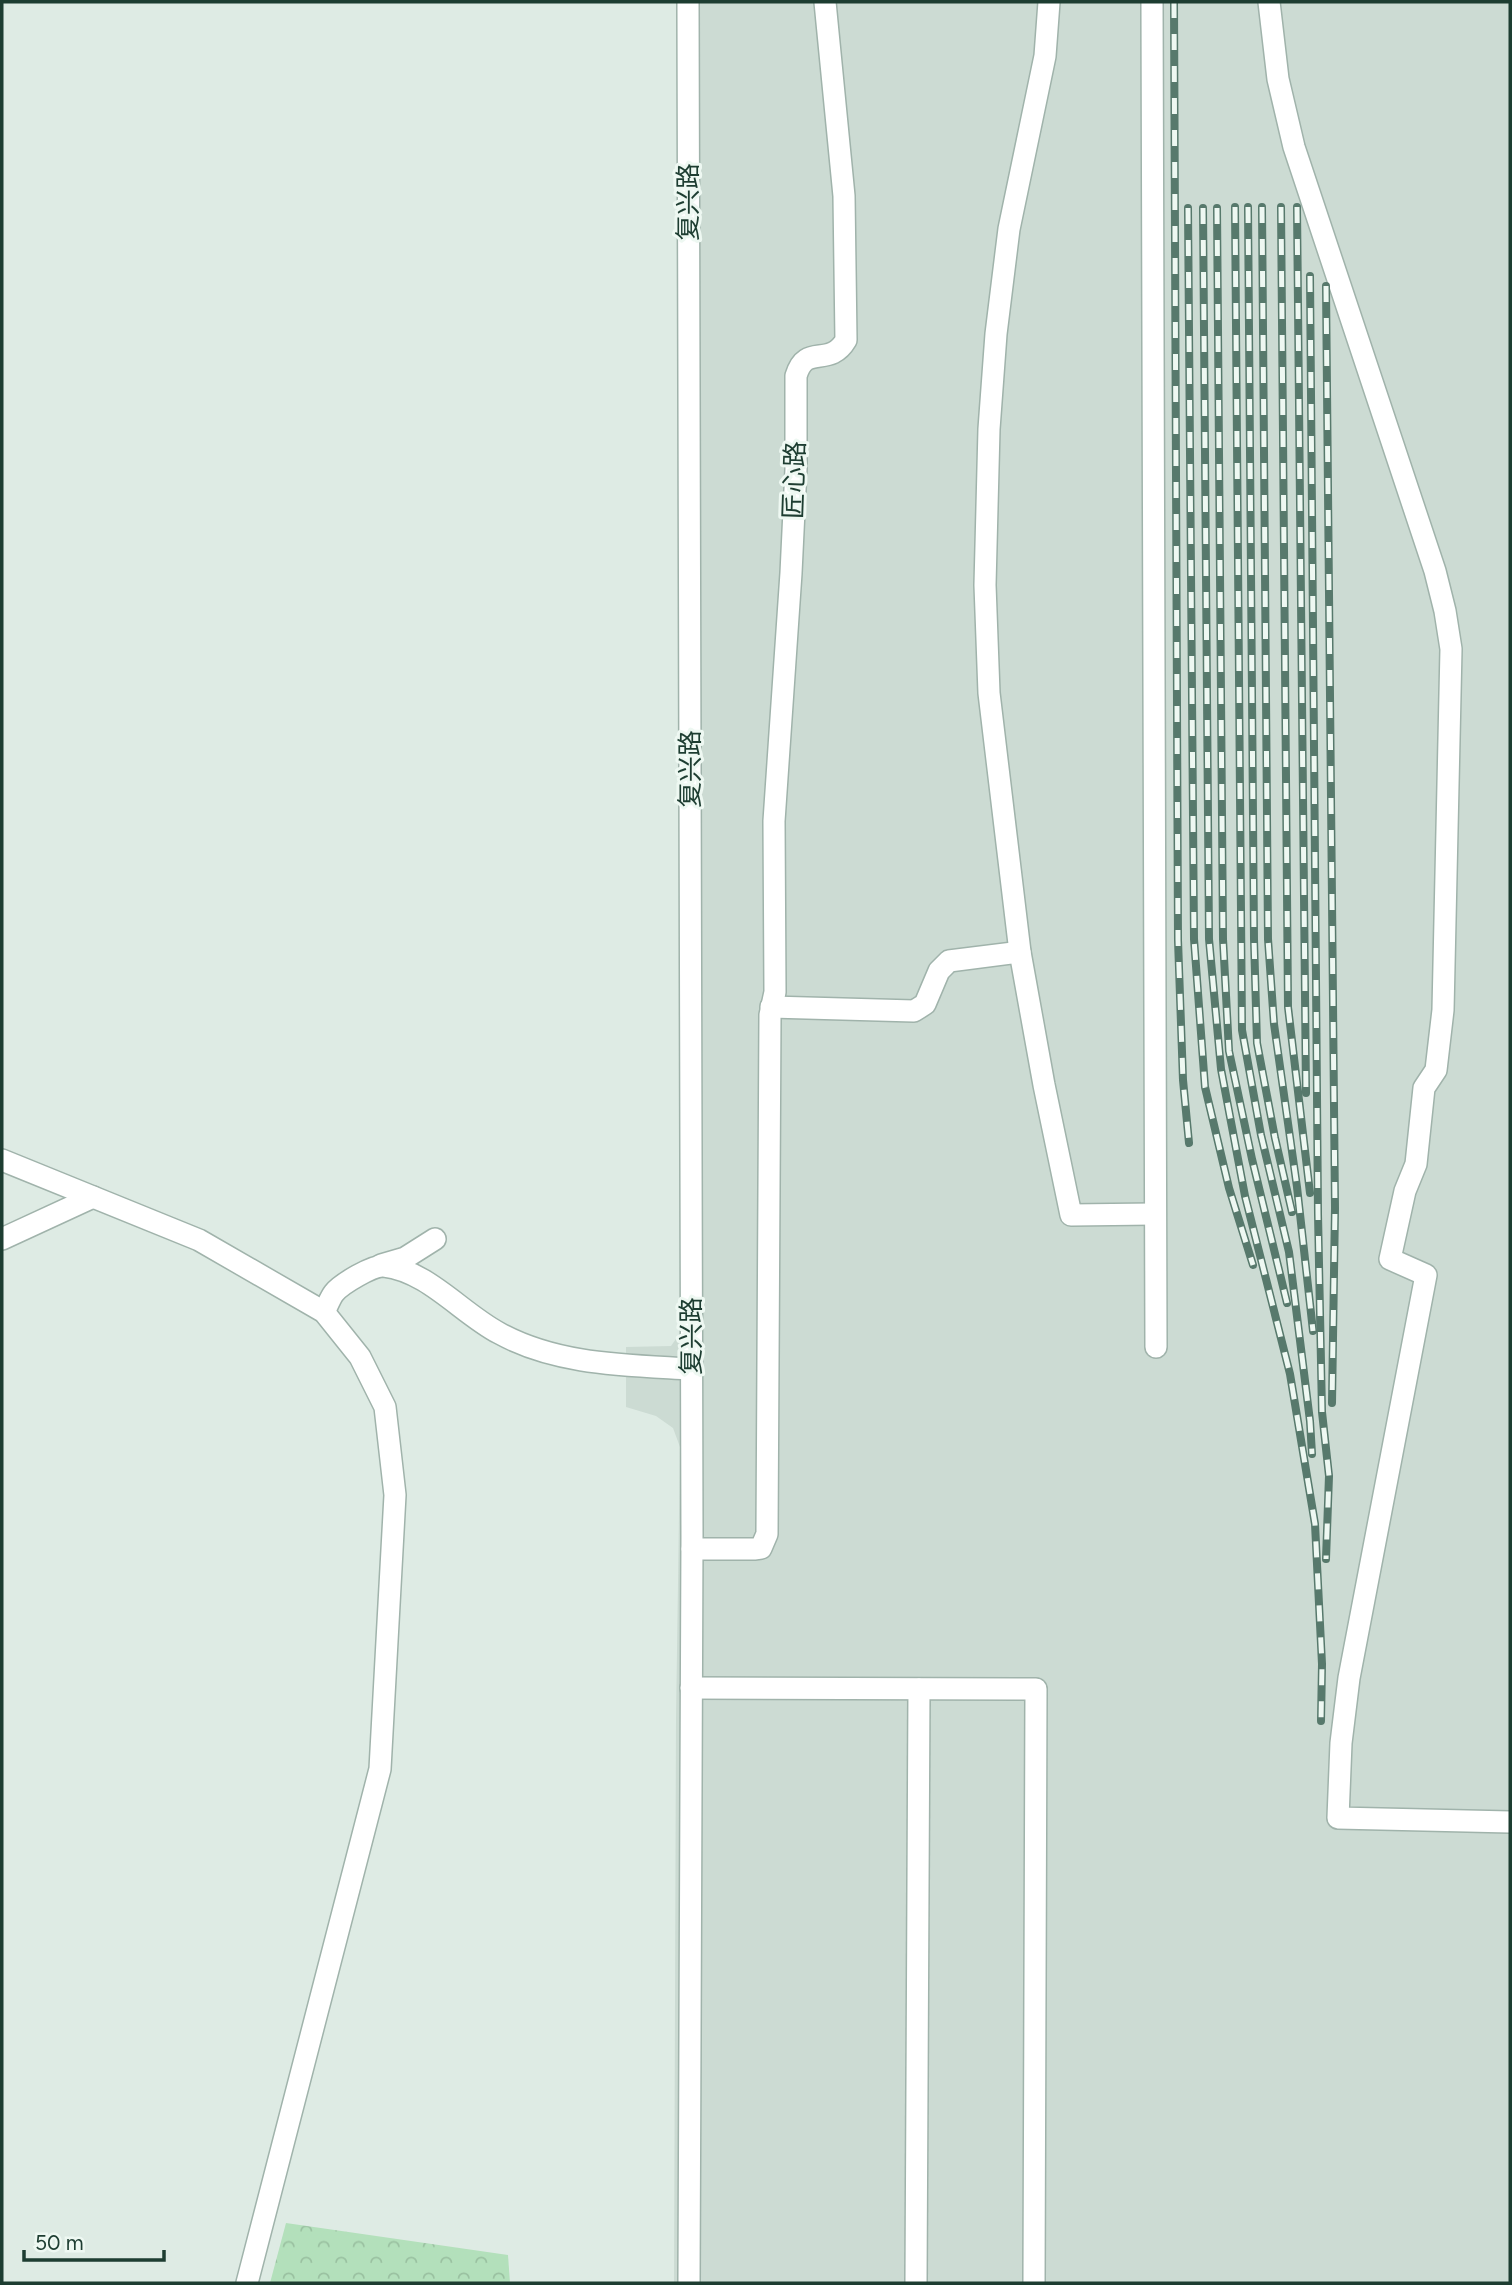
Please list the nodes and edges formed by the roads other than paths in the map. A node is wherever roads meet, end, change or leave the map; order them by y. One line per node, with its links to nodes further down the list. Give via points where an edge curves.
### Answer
1 (688, 2): 16 (street, 复兴路)
2 (825, 2): 7 (street, 匠心路, via 844,196 846,340 840,350 799,364 796,376 791,573 774,821)
3 (1049, 2): 6 (street, via 1045,56 1009,229 989,429 985,585 989,693)
4 (1152, 2): 10 (street)
5 (1269, 2): 20 (street, via 1278,79 1294,147 1435,571 1451,649 1443,1010 1436,1070 1424,1088 1416,1164 1390,1259 1426,1275 1349,1678 1338,1818)
6 (1020, 952): 7 (street, via 949,961 939,971 925,1004 914,1011); 10 (street, via 1071,1216)
7 (773, 999): 17 (street, via 767,1534 761,1548 754,1549)
8 (2, 1160): 9 (street)
9 (93, 1197): 11 (street); 14 (street, via 199,1240)
10 (1154, 1214): 15 (street)
11 (2, 1239)
12 (435, 1239): 13 (street, via 405,1258)
13 (382, 1265): 14 (street, via 334,1293); 16 (street, via 411,1273 498,1333 536,1349 569,1358)
14 (324, 1312): 21 (street, via 360,1357 384,1407 396,1495 380,1769)
15 (1156, 1347)
16 (691, 1369): 17 (street, 复兴路)
17 (692, 1543): 18 (street, 复兴路)
18 (691, 1688): 19 (street); 22 (street, 复兴路)
19 (919, 1689): 23 (street); 24 (street, via 1036,1689)
20 (1510, 1822)
21 (247, 2283)
22 (689, 2283)
23 (916, 2283)
24 (1034, 2283)

